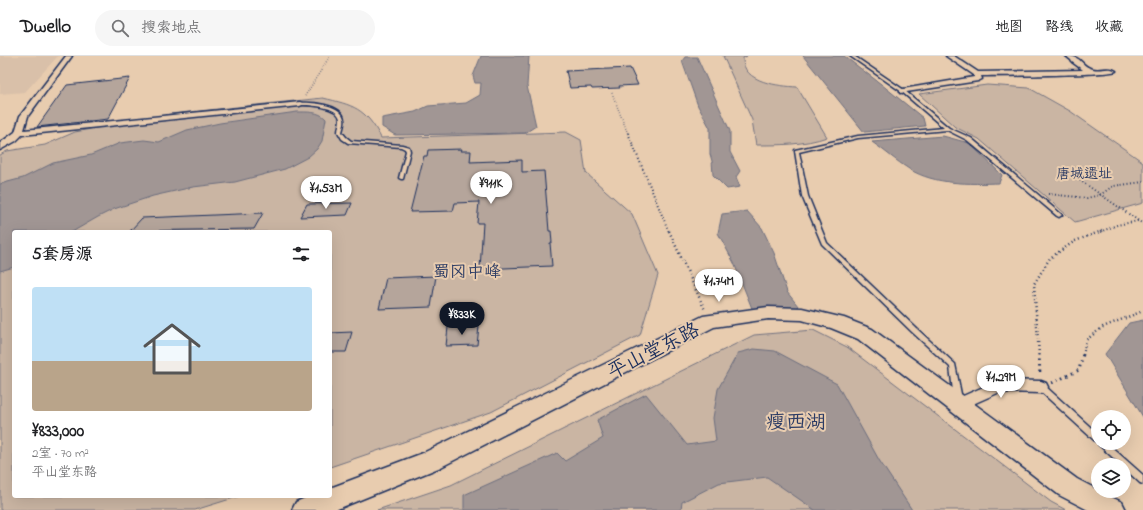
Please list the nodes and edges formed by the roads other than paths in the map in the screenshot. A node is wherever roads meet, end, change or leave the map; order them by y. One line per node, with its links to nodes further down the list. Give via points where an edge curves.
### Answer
1 (69, 56): 11 (street, via 24,116)
2 (852, 56): 8 (lane)
3 (949, 56): 7 (street)
4 (1069, 56): 6 (street)
5 (1112, 71): 6 (street)
6 (1093, 72): 7 (street)
7 (977, 74): 8 (street, via 978,79)
8 (903, 92): 10 (lane)
9 (300, 104): 11 (street); 13 (lane, via 320,105 339,113 342,119 340,132 350,142 407,148)
10 (948, 129): 14 (lane, via 969,139); 16 (lane, via 858,137 797,151 805,196 825,244 953,366)
11 (19, 133): 12 (street, via 13,140)
12 (0, 147)
13 (401, 178)
14 (1059, 215)
15 (1041, 387): 16 (street, via 999,386); 17 (lane)
16 (959, 404): 20 (street, 平山堂东路, via 865,334 837,323 802,314 768,313 710,321 432,460); 21 (street, 平山堂东路, via 1068,487)
17 (1091, 433)
18 (1110, 450): 19 (lane)
19 (1143, 480)
20 (304, 510)
21 (1113, 510)

